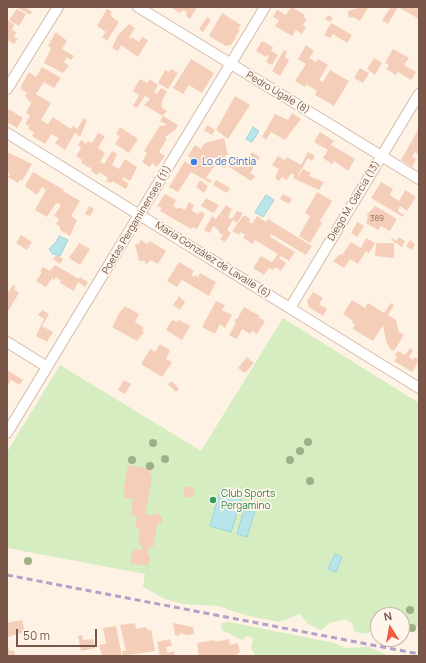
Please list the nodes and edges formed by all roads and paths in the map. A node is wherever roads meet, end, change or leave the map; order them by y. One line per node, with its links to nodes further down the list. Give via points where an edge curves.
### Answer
1 (58, 7): 5 (street)
2 (138, 7): 4 (street, Pedro Ugale (8))
3 (265, 7): 4 (street, Poetas Pergaminenses (11))
4 (230, 64): 8 (street, Pedro Ugale (8)); 10 (street, Poetas Pergaminenses (11))
5 (7, 89)
6 (419, 94): 8 (street, Diego M. García (13))
7 (7, 133): 10 (street, María González de Lavalle (6))
8 (382, 155): 9 (street, Pedro Ugale (8)); 11 (street, Diego M. García (13))
9 (419, 179)
10 (141, 215): 11 (street, María González de Lavalle (6)); 13 (street, Poetas Pergaminenses (11))
11 (290, 308): 14 (street, María González de Lavalle (6))
12 (7, 342): 13 (street)
13 (47, 367): 15 (street, Poetas Pergaminenses (11))
14 (419, 388)
15 (7, 433)

